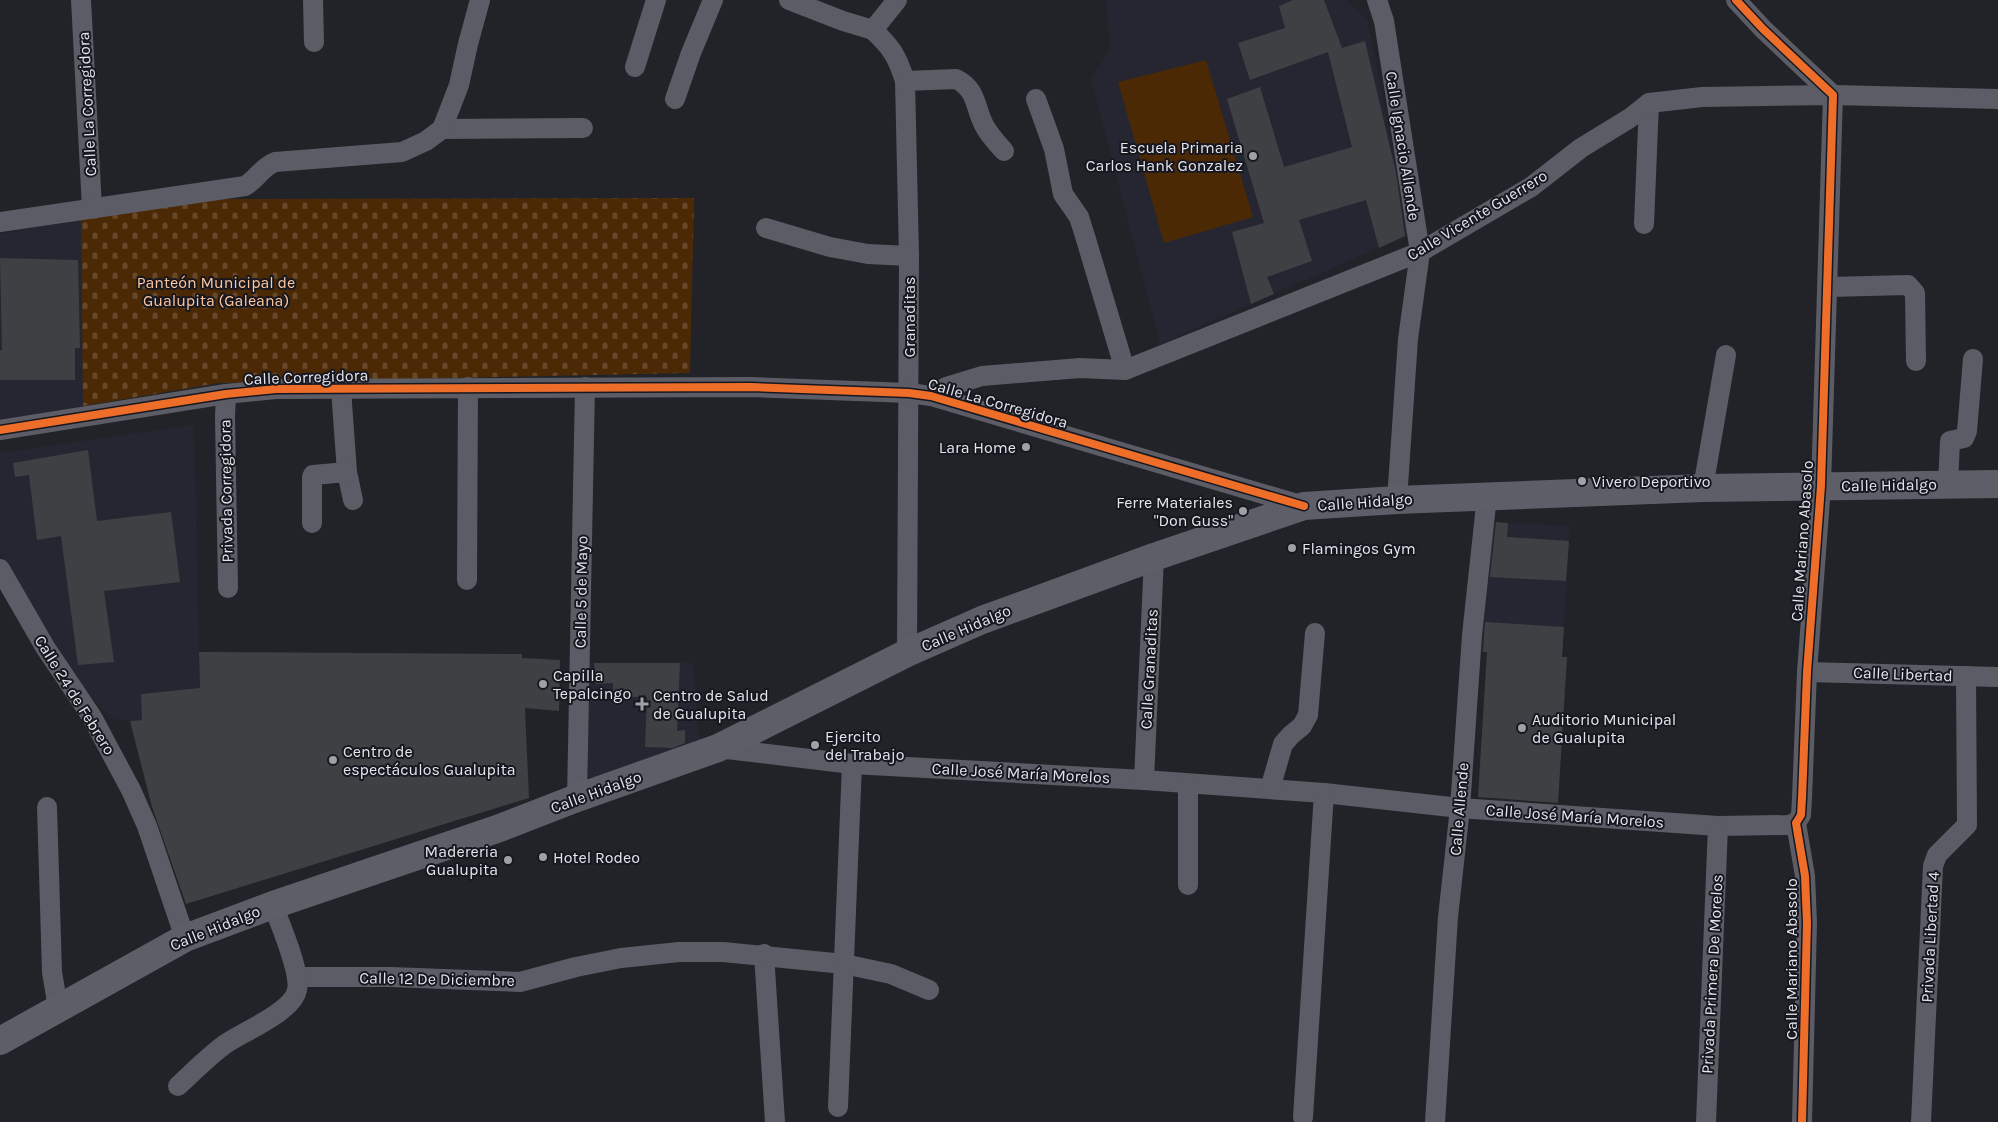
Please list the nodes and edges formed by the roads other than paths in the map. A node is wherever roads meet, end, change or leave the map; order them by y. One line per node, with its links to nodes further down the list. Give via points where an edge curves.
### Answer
1 (81, 0): 22 (street, Calle La Corregidora)
2 (313, 0): 11 (street)
3 (480, 0): 20 (street, via 459,85)
4 (656, 0): 12 (street)
5 (714, 0): 16 (street, via 690,53)
6 (789, 0): 10 (street)
7 (897, 0): 10 (street)
8 (1736, 0): 14 (street)
9 (1379, 1): 26 (street, Calle Ignacio Allende)
10 (873, 30): 13 (street, Granaditas, via 891,47)
11 (314, 42)
12 (635, 67)
13 (904, 81): 21 (street, via 956,79 963,82 970,89 991,137); 27 (street, Granaditas)
14 (1833, 95): 17 (street); 18 (street, via 1702,97); 28 (street, Calle Mariano Abasolo)
15 (1036, 98): 32 (street, via 1054,149 1063,194 1079,217)
16 (675, 99)
17 (1998, 99)
18 (1649, 103): 24 (street); 26 (street, Calle Vicente Guerrero, via 1530,187)
19 (583, 128): 20 (street)
20 (442, 129): 22 (street, via 402,152 275,162 245,186)
21 (1004, 151)
22 (92, 208): 23 (street)
23 (0, 222)
24 (1644, 224)
25 (766, 228): 27 (street, via 830,247 868,254)
26 (1420, 252): 32 (street, Calle Vicente Guerrero); 47 (street, Calle Ignacio Allende, via 1408,339)
27 (909, 256): 36 (street, Granaditas)
28 (1828, 287): 31 (street, via 1908,284 1915,293); 43 (street, Calle Mariano Abasolo)
29 (1726, 355): 44 (street)
30 (1973, 359): 42 (street, via 1967,431 1964,438 1950,441)
31 (1916, 361)
32 (1125, 370): 38 (street, Calle Vicente Guerrero, via 1080,368 982,376 946,387)
33 (468, 387): 34 (street, Calle Corregidora); 35 (street, Calle Corregidora); 52 (street)
34 (585, 387): 36 (street, Calle La Corregidora, via 752,386); 65 (street, Calle 5 de Mayo)
35 (340, 389): 37 (street, Calle Corregidora, via 276,389); 40 (street)
36 (909, 393): 38 (street, Calle La Corregidora); 55 (street, Granaditas)
37 (226, 394): 39 (street, Calle Corregidora); 53 (street, Privada Corregidora)
38 (931, 396): 48 (street, Calle La Corregidora)
39 (0, 430)
40 (347, 472): 46 (street); 49 (street, via 313,475)
41 (1998, 484): 42 (main road, Calle Hidalgo)
42 (1948, 485): 43 (main road, Calle Hidalgo)
43 (1821, 486): 44 (main road, Calle Hidalgo); 56 (street, Calle Mariano Abasolo)
44 (1703, 488): 45 (main road, Calle Hidalgo)
45 (1487, 496): 47 (main road, Calle Hidalgo); 67 (street, Calle Allende, via 1472,635)
46 (353, 500)
47 (1397, 500): 48 (main road, Calle Hidalgo)
48 (1304, 506): 50 (main road, Calle Hidalgo)
49 (312, 523)
50 (1154, 557): 55 (main road, Calle Hidalgo, via 982,620); 61 (street, Calle Granaditas)
51 (0, 569): 72 (street, Calle 24 de Febrero, via 45,647 92,717 131,790 147,826)
52 (467, 580)
53 (228, 588)
54 (1315, 633): 63 (street, via 1308,715 1302,726 1283,744)
55 (907, 653): 59 (main road, Calle Hidalgo)
56 (1807, 672): 57 (street, Calle Libertad); 68 (street, Calle Mariano Abasolo, via 1801,815)
57 (1966, 676): 58 (street, Calle Libertad); 86 (street, Privada Libertad 4, via 1967,825 1937,855 1933,866)
58 (1998, 677)
59 (718, 748): 60 (street, Calle José María Morelos); 65 (main road, Calle Hidalgo)
60 (852, 764): 61 (street, Calle José María Morelos); 74 (street)
61 (1144, 780): 62 (street, Calle José María Morelos)
62 (1188, 784): 63 (street, Calle José María Morelos); 70 (street)
63 (1270, 789): 64 (street, Calle José María Morelos)
64 (1324, 794): 67 (street, Calle José María Morelos); 81 (street)
65 (577, 798): 71 (main road, Calle Hidalgo, via 497,829)
66 (47, 807): 77 (street, via 52,972)
67 (1460, 808): 69 (street, Calle José María Morelos); 83 (street, Calle Allende, via 1448,917)
68 (1796, 823): 69 (street, Calle José María Morelos); 85 (street, Calle Mariano Abasolo, via 1805,876 1807,923)
69 (1718, 826): 84 (street, Privada Primera De Morelos)
70 (1188, 885)
71 (274, 905): 72 (main road, Calle Hidalgo); 75 (street)
72 (185, 938): 77 (main road, Calle Hidalgo)
73 (764, 954): 74 (street, Calle 12 De Diciembre); 75 (street, Calle 12 De Diciembre, via 679,952 621,958 520,982); 82 (street)
74 (844, 964): 76 (street, Calle 12 De Diciembre, via 891,974); 80 (street)
75 (297, 976): 79 (street, via 294,998 283,1009 224,1045)
76 (929, 990)
77 (58, 1008): 78 (main road, Calle Hidalgo)
78 (0, 1041)
79 (178, 1086)
80 (838, 1107)
81 (1303, 1117)
82 (775, 1122)
83 (1435, 1122)
84 (1706, 1122)
85 (1802, 1122)
86 (1921, 1122)

